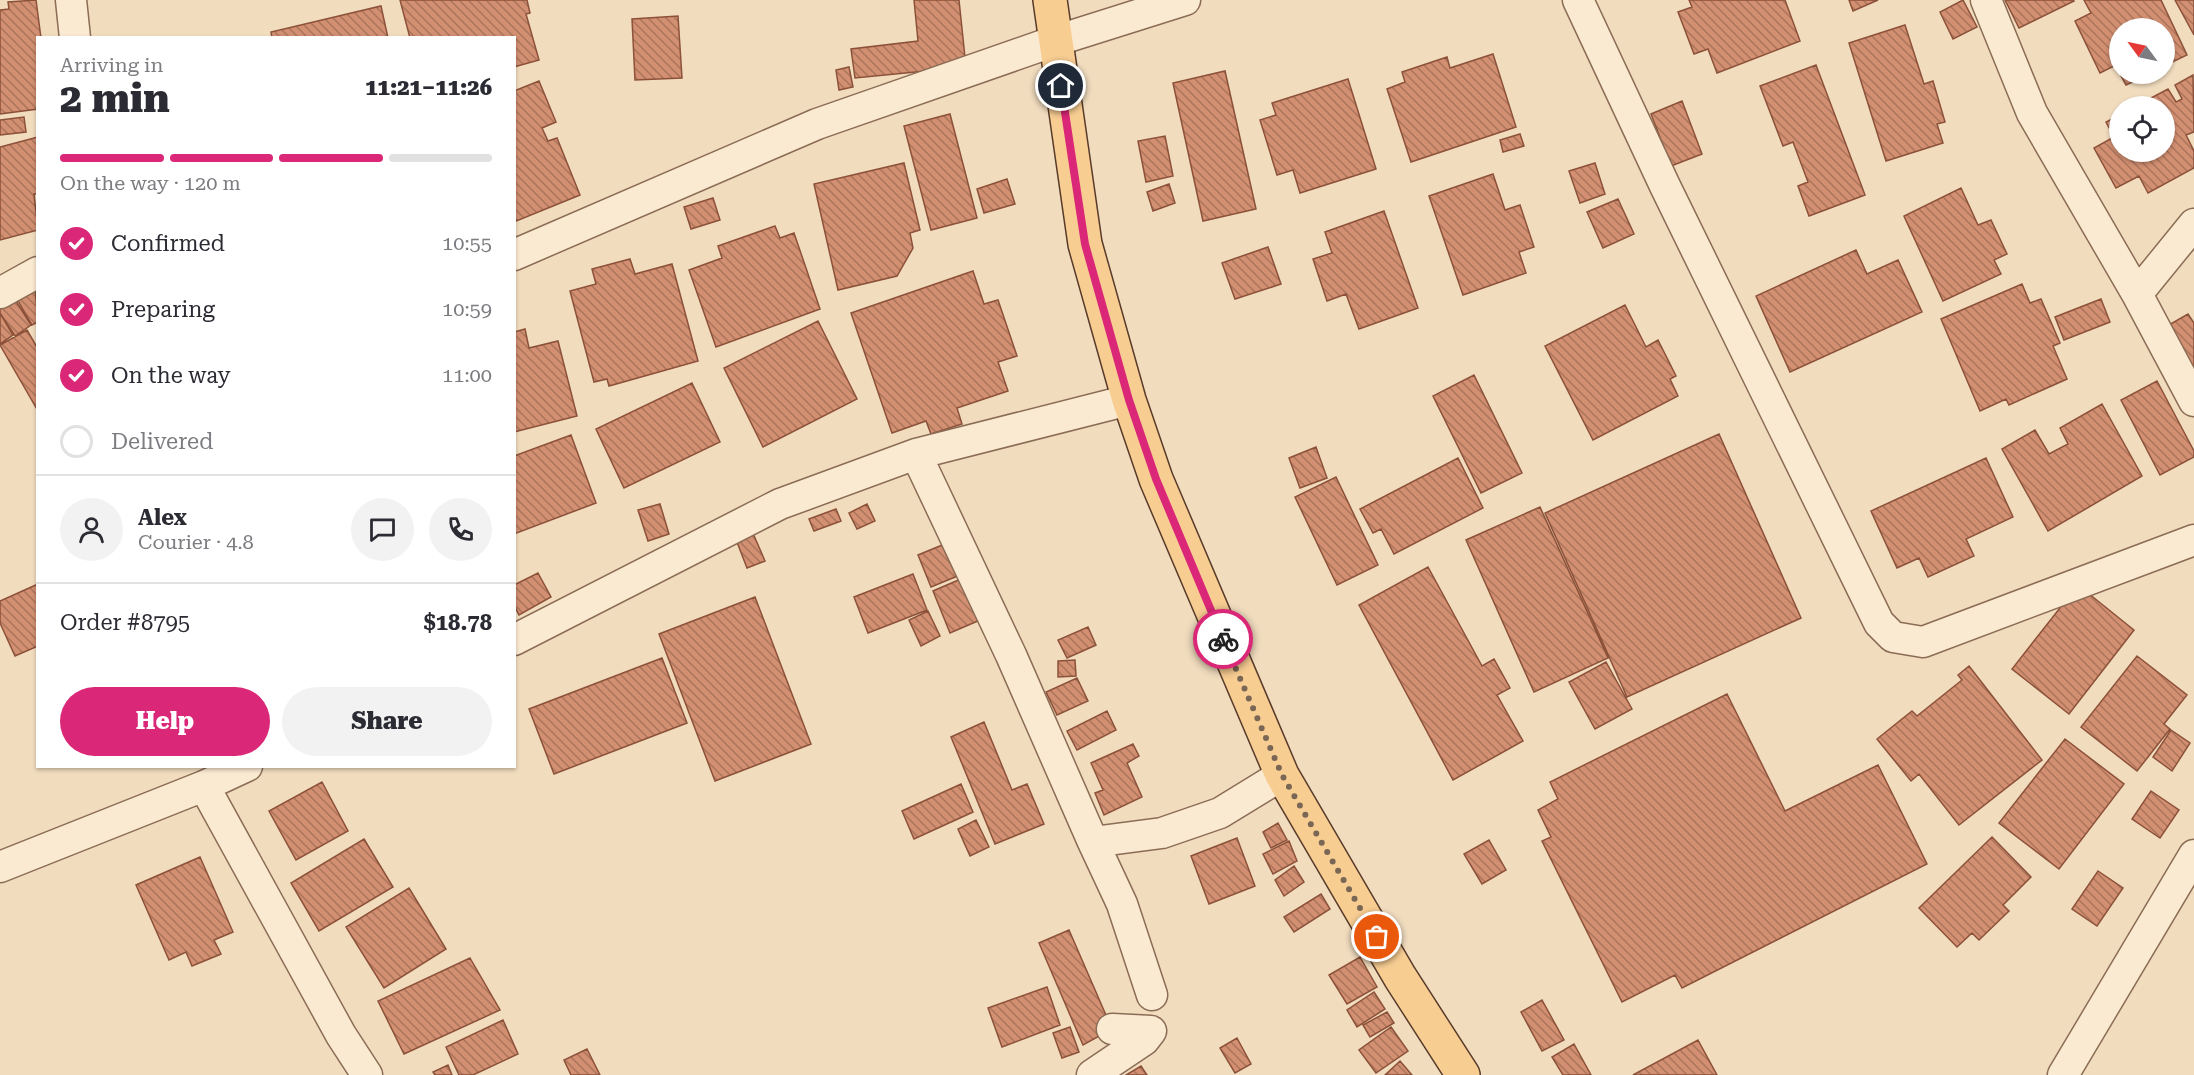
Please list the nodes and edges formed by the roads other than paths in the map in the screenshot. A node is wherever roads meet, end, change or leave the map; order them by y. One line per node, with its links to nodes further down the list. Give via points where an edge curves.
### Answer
1 (71, 0): 6 (street)
2 (1050, 0): 7 (main road)
3 (1185, 0): 7 (street)
4 (1578, 0): 16 (street, via 1879,623 1893,637 1923,642)
5 (1986, 0): 12 (street, via 2032,113)
6 (75, 36)
7 (1055, 41): 9 (street, via 818,124); 13 (main road, via 1085,244)
8 (2194, 224): 12 (street)
9 (516, 254)
10 (36, 273): 11 (street)
11 (0, 293)
12 (2137, 294): 14 (street)
13 (1129, 400): 15 (street); 19 (main road, via 1156,479)
14 (2194, 401)
15 (916, 454): 17 (street, via 780,504); 21 (street, via 1011,655)
16 (2194, 540)
17 (516, 639)
18 (243, 768): 20 (street)
19 (1282, 775): 21 (street, via 1220,813 1162,833); 28 (main road, via 1400,977)
20 (204, 786): 23 (street); 26 (street)
21 (1093, 842): 24 (street, via 1122,904)
22 (2194, 855): 29 (street)
23 (0, 867)
24 (1152, 995)
25 (1112, 1029): 27 (street, via 1151,1031 1144,1040)
26 (367, 1075)
27 (1092, 1075)
28 (1463, 1075)
29 (2063, 1075)

